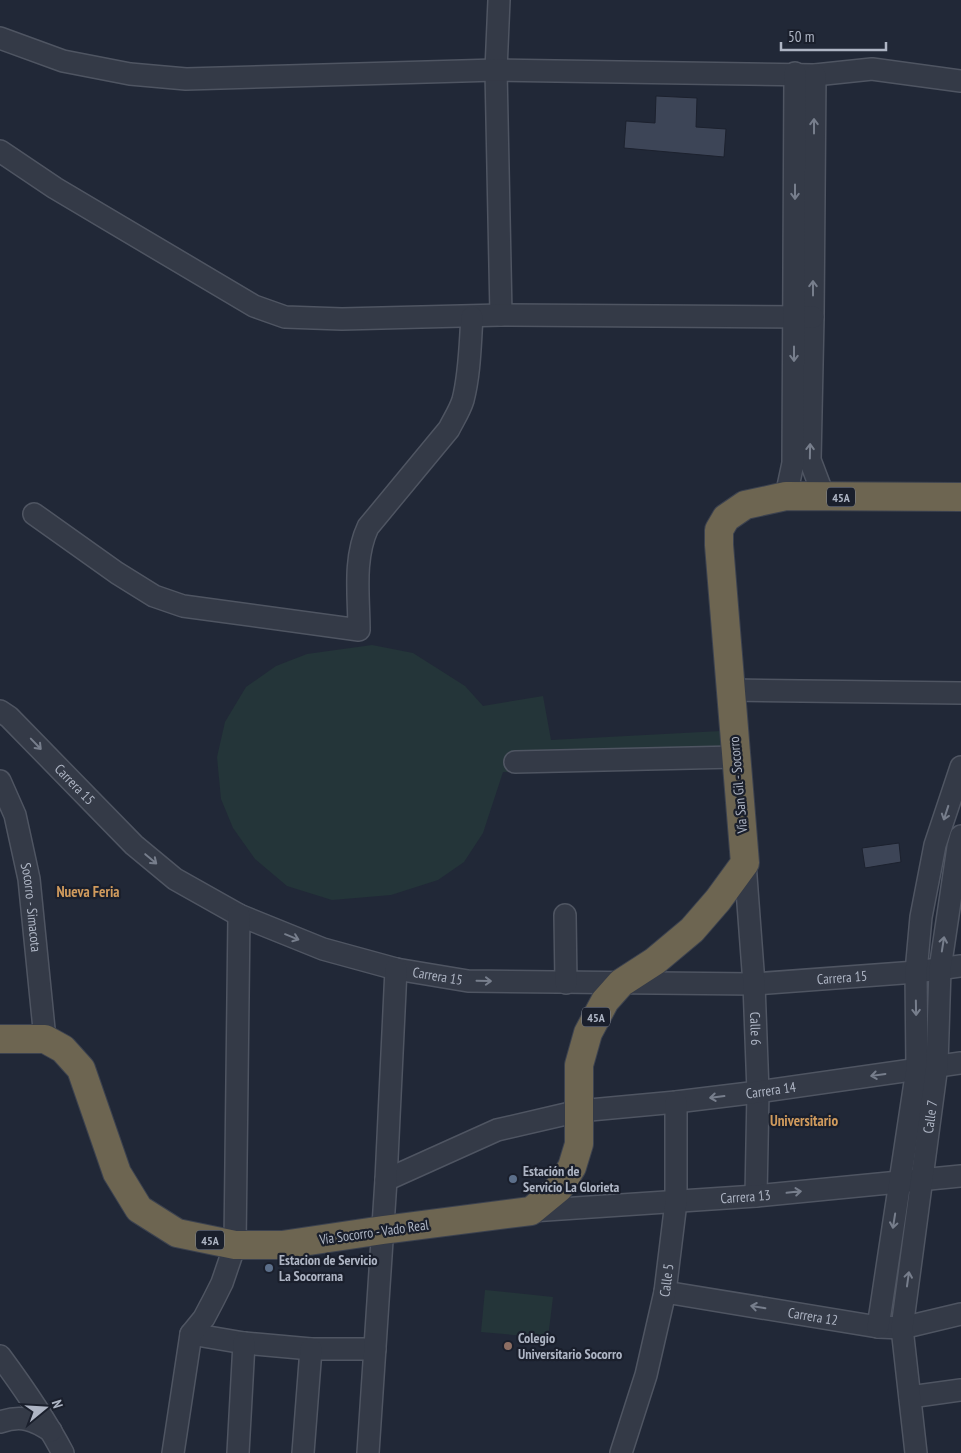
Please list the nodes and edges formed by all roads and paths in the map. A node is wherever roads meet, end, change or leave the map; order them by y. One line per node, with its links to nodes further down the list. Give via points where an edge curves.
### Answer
1 (499, 0): 3 (street)
2 (0, 38): 3 (street, via 63,61 130,74 186,78)
3 (496, 70): 4 (street); 7 (street)
4 (805, 74): 5 (street, via 872,70); 9 (street)
5 (961, 82)
6 (0, 151): 8 (street, via 55,188 254,306 285,317)
7 (501, 315): 8 (street); 9 (street)
8 (472, 317): 13 (street, via 467,378 458,413 449,429 363,537 358,566 359,630 168,602 117,573)
9 (804, 317): 10 (street, one-way to 10, via 793,463); 11 (street, one-way to 9, via 810,460)
10 (786, 496): 11 (highway, Vía San Gil - Socorro / 45A); 14 (highway, Vía San Gil - Socorro / 45A, via 745,505 726,518 719,530)
11 (824, 496): 12 (highway, Vía San Gil - Socorro / 45A)
12 (961, 497)
13 (34, 514)
14 (731, 690): 15 (street); 17 (highway, Vía San Gil - Socorro / 45A)
15 (961, 693)
16 (0, 711): 24 (street, Carrera 15, one-way to 24, via 134,845 175,879)
17 (736, 757): 18 (street); 23 (highway, Vía San Gil - Socorro / 45A)
18 (515, 762)
19 (961, 767): 22 (street, one-way to 22)
20 (0, 781): 34 (street, Socorro - Simacota, via 15,815 29,880)
21 (959, 841): 22 (street); 28 (street, Calle 7, one-way to 21)
22 (935, 845): 29 (street, via 921,917)
23 (745, 863): 31 (highway, 45A, via 692,930 656,961); 32 (street, Calle 6)
24 (239, 915): 27 (street, Carrera 15, one-way to 27, via 323,949); 48 (street)
25 (565, 915): 30 (street)
26 (961, 966): 28 (street, Carrera 15)
27 (396, 969): 30 (street, Carrera 15, one-way to 30, via 468,981); 41 (street)
28 (940, 969): 29 (street, Carrera 15); 36 (street, Calle 7)
29 (916, 972): 32 (street, Carrera 15); 36 (street, one-way to 36)
30 (566, 983): 31 (street, Carrera 15)
31 (621, 983): 32 (street, Carrera 15); 39 (highway, 45A, via 605,1001 588,1033 579,1066)
32 (754, 984): 37 (street, Calle 6)
33 (0, 1039): 34 (highway)
34 (45, 1039): 48 (highway, Vía Socorro - Vado Real / 45A, via 63,1049 81,1069 117,1173 139,1209 177,1233)
35 (961, 1063): 36 (street, Carrera 14)
36 (927, 1067): 37 (street, Carrera 14, one-way to 37); 42 (street, Calle 7); 43 (street)
37 (758, 1092): 38 (street, Carrera 14, one-way to 38); 44 (street, Calle 6)
38 (676, 1102): 39 (street, Carrera 14); 45 (street, Calle 5)
39 (579, 1111): 41 (street, Carrera 14, via 497,1130); 46 (highway, 45A, via 579,1144 572,1167 559,1188)
40 (961, 1176): 42 (street, Carrera 13)
41 (386, 1180): 47 (street)
42 (922, 1180): 43 (street, Carrera 13); 52 (street, Calle 7, one-way to 42)
43 (900, 1182): 44 (street, Carrera 13, one-way to 43); 51 (street, one-way to 51)
44 (756, 1196): 45 (street, Carrera 13)
45 (676, 1202): 46 (street, Carrera 13); 49 (street, Calle 5)
46 (531, 1211): 47 (highway, Vía Socorro - Vado Real / 45A)
47 (383, 1230): 48 (highway, Vía Socorro - Vado Real / 45A, via 282,1245); 56 (street)
48 (235, 1245): 53 (street, via 222,1284 204,1318)
49 (665, 1292): 51 (street, Carrera 12, one-way to 49); 68 (street, Calle 5, via 646,1375)
50 (961, 1314): 52 (street, Carrera 12)
51 (878, 1327): 52 (street, Carrera 12)
52 (902, 1328): 60 (street, Calle 7)
53 (191, 1334): 54 (street); 64 (street)
54 (244, 1343): 55 (street); 65 (street)
55 (311, 1349): 56 (street); 66 (street)
56 (375, 1350): 67 (street)
57 (0, 1356): 58 (street)
58 (21, 1384): 61 (street, via 16,1404); 62 (street)
59 (961, 1390): 60 (street)
60 (910, 1397): 69 (street, Calle 7)
61 (1, 1422): 62 (street, via 28,1418)
62 (51, 1431): 63 (street)
63 (63, 1453)
64 (173, 1453)
65 (238, 1453)
66 (303, 1453)
67 (368, 1453)
68 (621, 1453)
69 (916, 1453)

